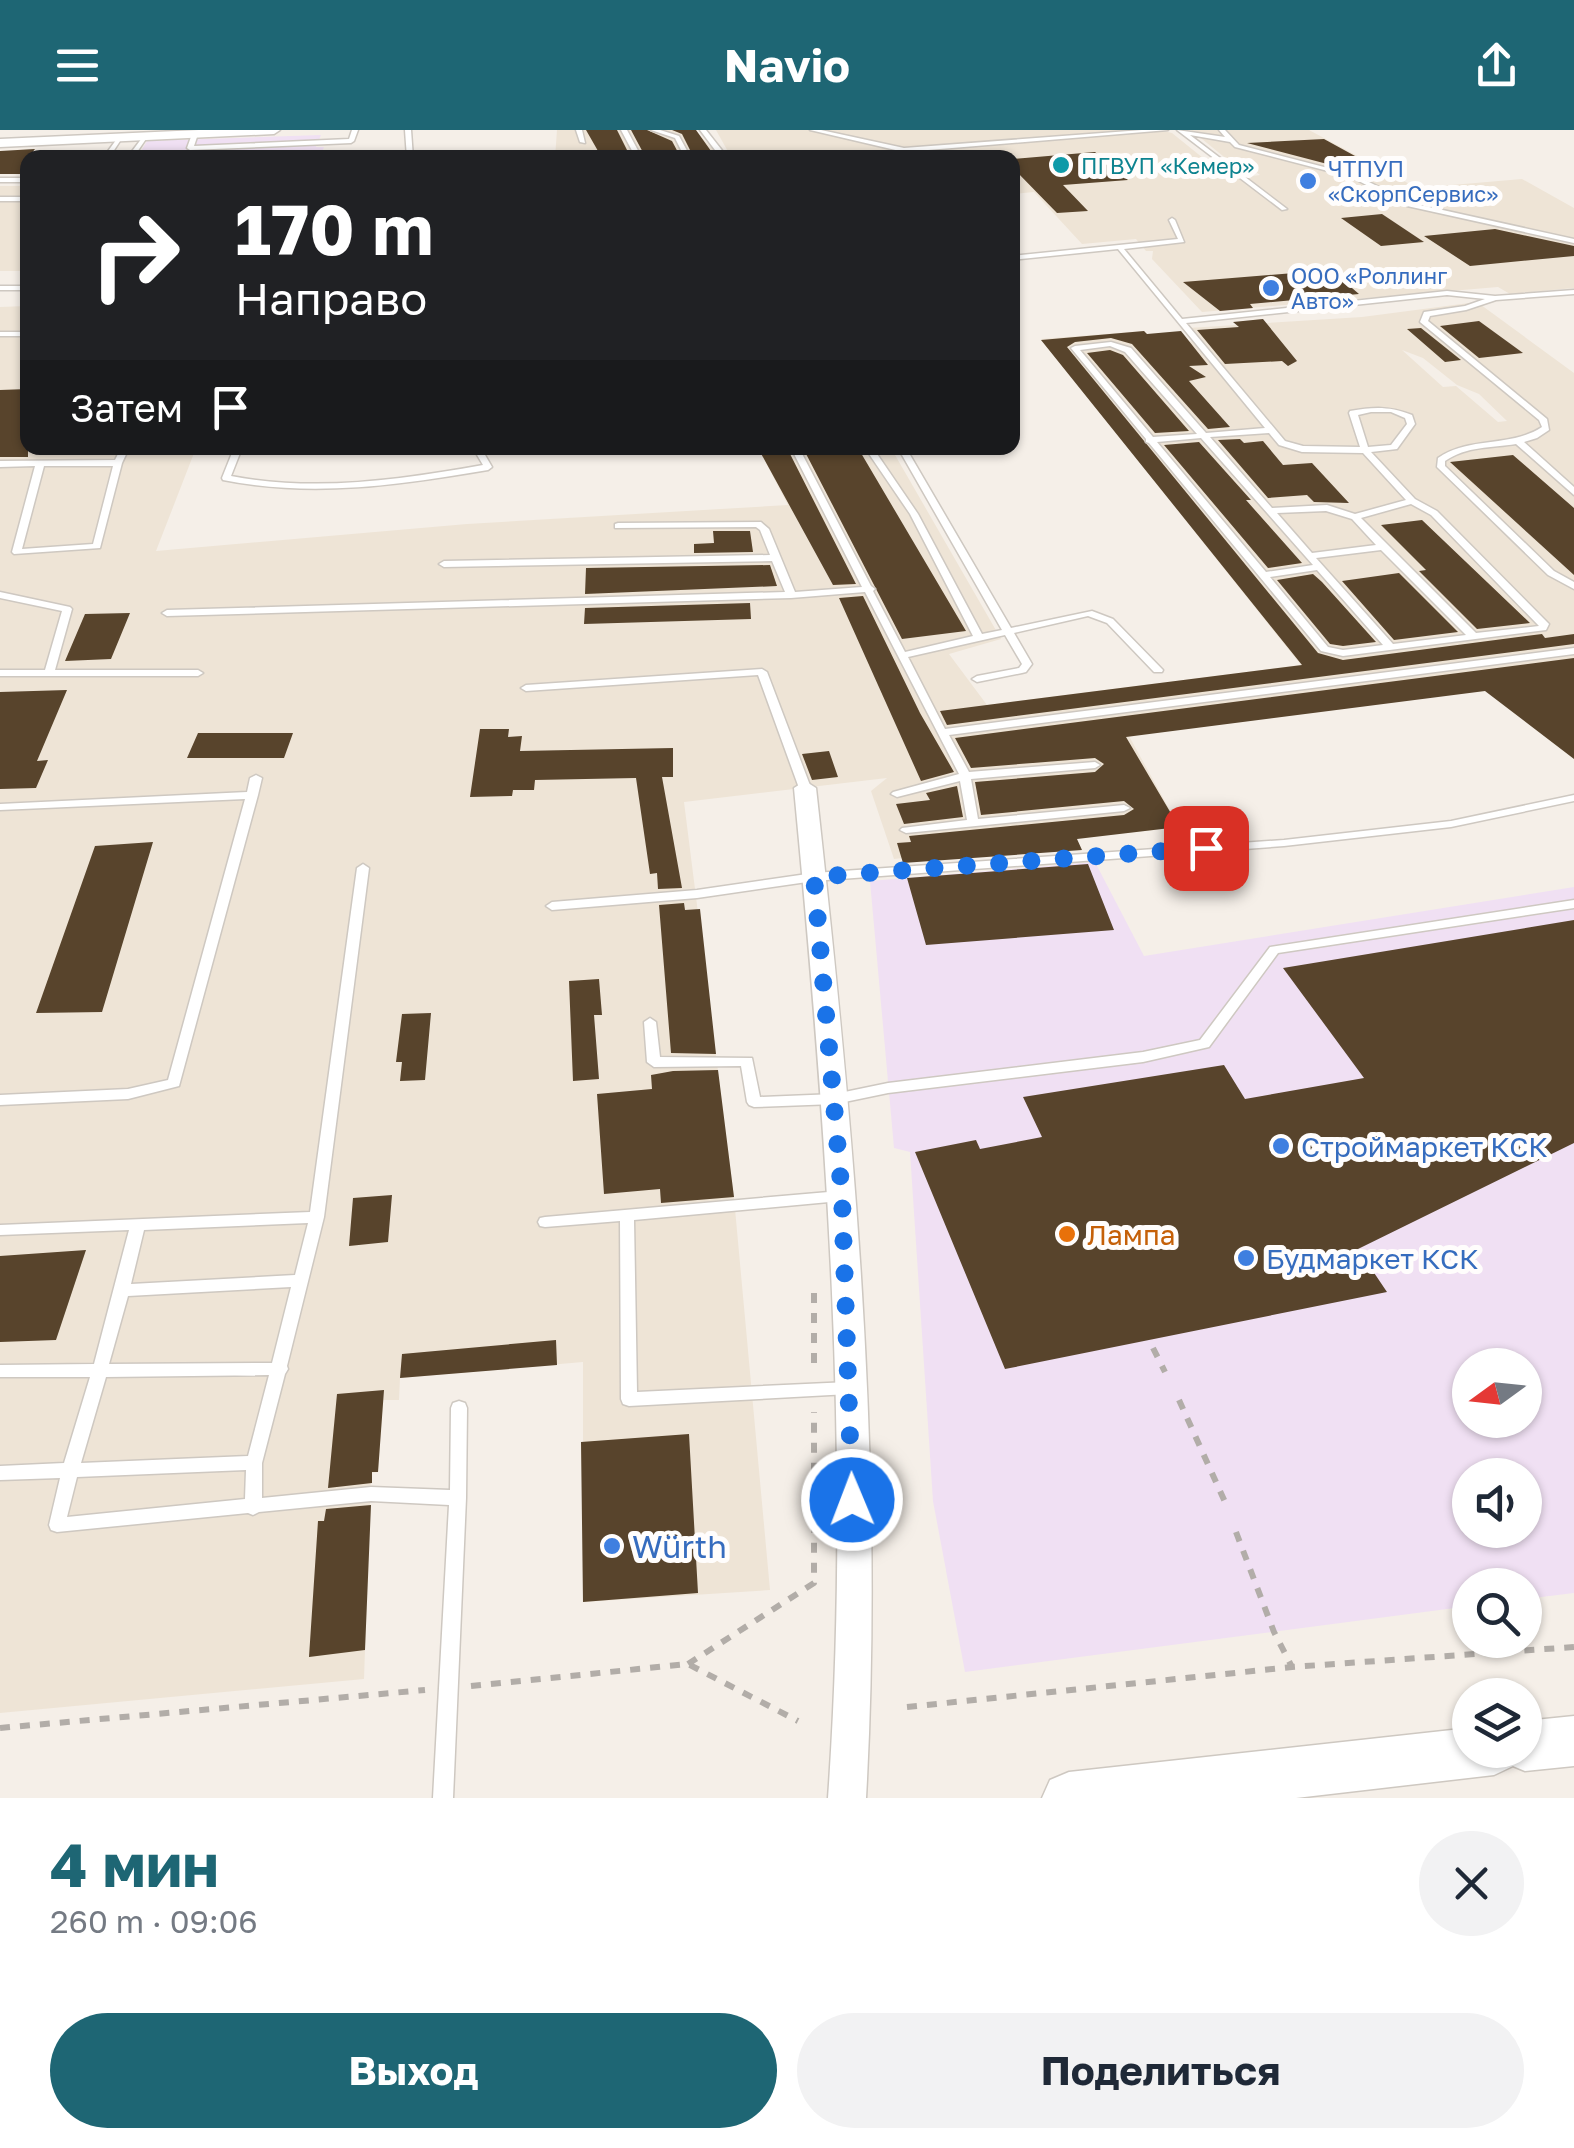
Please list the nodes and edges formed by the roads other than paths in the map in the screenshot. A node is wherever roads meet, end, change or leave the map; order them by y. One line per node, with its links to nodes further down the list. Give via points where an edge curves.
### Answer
1 (274, 130): 11 (street)
2 (355, 130): 11 (lane, via 351,142 190,148)
3 (578, 130): 15 (lane)
4 (624, 130): 5 (lane)
5 (653, 130): 19 (lane, via 677,136)
6 (703, 130): 20 (lane)
7 (813, 130): 8 (lane, via 904,150)
8 (1165, 130)
9 (1222, 130): 14 (lane)
10 (1181, 131): 14 (lane); 21 (lane)
11 (195, 134): 12 (street)
12 (145, 136): 13 (street); 18 (lane)
13 (118, 138): 16 (street); 17 (lane)
14 (1231, 140): 23 (lane, via 1354,176 1409,205)
15 (583, 142)
16 (0, 143)
17 (111, 150)
18 (135, 150)
19 (684, 150)
20 (719, 150)
21 (1284, 209)
22 (1172, 220): 24 (lane, via 1182,241)
23 (1574, 241)
24 (1121, 250): 25 (lane); 28 (lane)
25 (1020, 257)
26 (1574, 292): 27 (lane)
27 (1495, 298): 28 (lane, via 1447,293); 32 (lane, via 1426,314 1424,322 1543,419 1546,428)
28 (1180, 322): 29 (lane)
29 (1270, 430): 30 (lane); 33 (lane, via 1291,447)
30 (1201, 435): 31 (lane); 31 (lane, via 1128,350 1110,344 1075,348); 45 (lane)
31 (1149, 440): 53 (lane)
32 (1520, 443): 43 (lane); 54 (lane, via 1457,450 1441,467 1550,573)
33 (1365, 450): 33 (lane, via 1394,447 1409,418 1392,410 1354,413); 44 (lane)
34 (122, 455): 40 (lane)
35 (235, 455): 36 (lane, via 226,478 270,488 402,482 488,468)
36 (481, 455)
37 (799, 455): 55 (lane)
38 (874, 455): 61 (lane, via 914,514)
39 (906, 455): 59 (lane)
40 (118, 462): 42 (lane); 42 (lane, via 97,546 17,552)
41 (0, 464): 42 (lane)
42 (40, 464)
43 (1574, 492)
44 (1412, 501): 46 (lane); 60 (lane, via 1434,514 1544,624)
45 (1270, 511): 46 (lane, via 1334,509); 49 (lane)
46 (1355, 517): 48 (lane)
47 (618, 526): 50 (lane, via 748,522 764,528)
48 (1383, 548): 49 (lane); 60 (lane)
49 (1310, 556): 52 (lane)
50 (776, 558): 51 (lane); 57 (lane)
51 (444, 564)
52 (1320, 567): 53 (lane); 62 (lane)
53 (1262, 575): 62 (lane, via 1325,649)
54 (1574, 586)
55 (870, 589): 57 (lane); 64 (lane)
56 (0, 594): 66 (lane, via 67,609)
57 (792, 595): 58 (lane)
58 (167, 613)
59 (1008, 631): 61 (lane); 65 (lane, via 1078,614 1100,616); 69 (lane, via 1027,668)
60 (1474, 637): 62 (lane)
61 (980, 638): 64 (lane)
62 (1390, 647)
63 (1574, 651): 71 (lane)
64 (903, 655): 71 (lane)
65 (1158, 670)
66 (50, 671): 67 (lane); 68 (lane)
67 (0, 672)
68 (198, 672)
69 (976, 678)
70 (526, 688): 75 (lane, via 762,672)
71 (942, 733): 73 (lane)
72 (1095, 765): 73 (lane)
73 (965, 776): 76 (lane); 81 (lane)
74 (256, 778): 77 (lane)
75 (804, 788): 84 (street)
76 (897, 794)
77 (252, 795): 79 (lane); 89 (lane, via 174,1083 128,1094)
78 (1574, 798): 84 (lane, via 1451,824 1284,843)
79 (0, 807)
80 (1124, 808): 81 (lane)
81 (973, 822): 82 (lane)
82 (906, 830)
83 (363, 868): 92 (lane)
84 (814, 877): 86 (lane); 88 (street)
85 (1574, 904): 88 (lane, via 1274,950 1204,1044)
86 (552, 906)
87 (650, 1022): 88 (lane, via 654,1062 747,1061 754,1102)
88 (835, 1099): 90 (street)
89 (0, 1100)
90 (842, 1196): 91 (lane); 101 (street)
91 (626, 1216): 93 (lane); 101 (lane, via 629,1399)
92 (317, 1218): 94 (lane); 96 (lane)
93 (545, 1222)
94 (138, 1224): 95 (lane); 97 (lane)
95 (0, 1230)
96 (300, 1281): 97 (lane); 99 (lane)
97 (125, 1290): 98 (lane)
98 (97, 1369): 99 (lane); 100 (lane); 104 (lane)
99 (280, 1369): 103 (lane)
100 (0, 1371)
101 (849, 1388): 113 (street, via 854,1713)
102 (459, 1408): 106 (lane)
103 (254, 1463): 104 (lane); 107 (lane)
104 (69, 1472): 105 (lane); 107 (lane, via 57,1526)
105 (0, 1473)
106 (458, 1498): 107 (lane, via 371,1494); 112 (lane)
107 (253, 1508)
108 (1574, 1741): 109 (main road)
109 (1542, 1744)
110 (1452, 1755): 111 (main road)
111 (1135, 1794): 114 (main road)
112 (443, 1798)
113 (847, 1798)
114 (1070, 1798)

